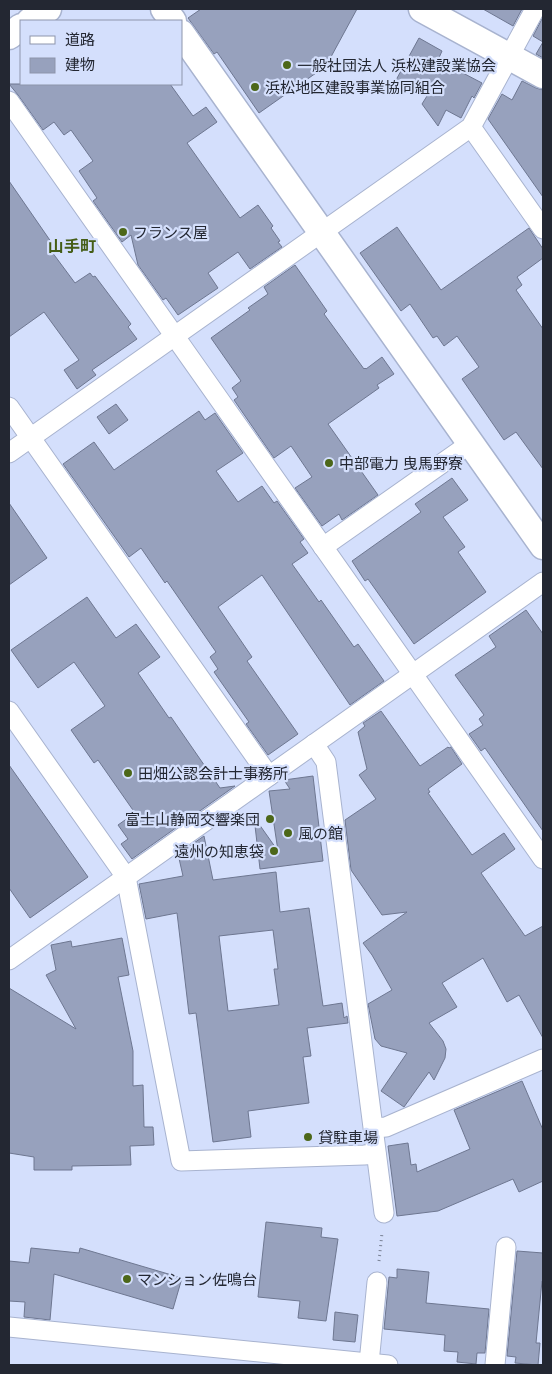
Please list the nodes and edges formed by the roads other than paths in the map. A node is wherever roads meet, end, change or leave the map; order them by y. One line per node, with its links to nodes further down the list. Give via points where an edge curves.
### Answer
1 (48, 9): 5 (street)
2 (164, 9): 6 (street)
3 (422, 9): 10 (street)
4 (535, 9): 10 (street)
5 (32, 20)
6 (172, 20)
7 (20, 28): 9 (street)
8 (182, 34): 15 (street)
9 (9, 36)
10 (509, 56): 11 (street); 13 (street)
11 (543, 75)
12 (9, 101): 16 (street)
13 (471, 127): 14 (street); 15 (street)
14 (543, 228)
15 (322, 232): 16 (street); 19 (street)
16 (174, 336): 18 (street); 22 (street)
17 (9, 407): 18 (street)
18 (30, 438): 20 (street); 27 (street)
19 (471, 443): 21 (street); 22 (street)
20 (9, 453)
21 (543, 546)
22 (323, 547): 24 (street)
23 (543, 582): 24 (street)
24 (413, 674): 26 (street); 28 (street)
25 (9, 711): 29 (street)
26 (314, 744): 27 (street); 32 (street, via 326,762)
27 (269, 776): 29 (street)
28 (543, 859)
29 (126, 877): 30 (street); 33 (street, via 181,1161)
30 (9, 960)
31 (543, 1060): 32 (street, via 386,1126)
32 (374, 1128): 33 (street)
33 (376, 1154): 34 (street)
34 (384, 1213)
35 (506, 1247): 40 (street)
36 (377, 1282): 39 (street)
37 (9, 1327): 38 (street)
38 (304, 1361): 39 (street)
39 (378, 1364)
40 (494, 1365)

